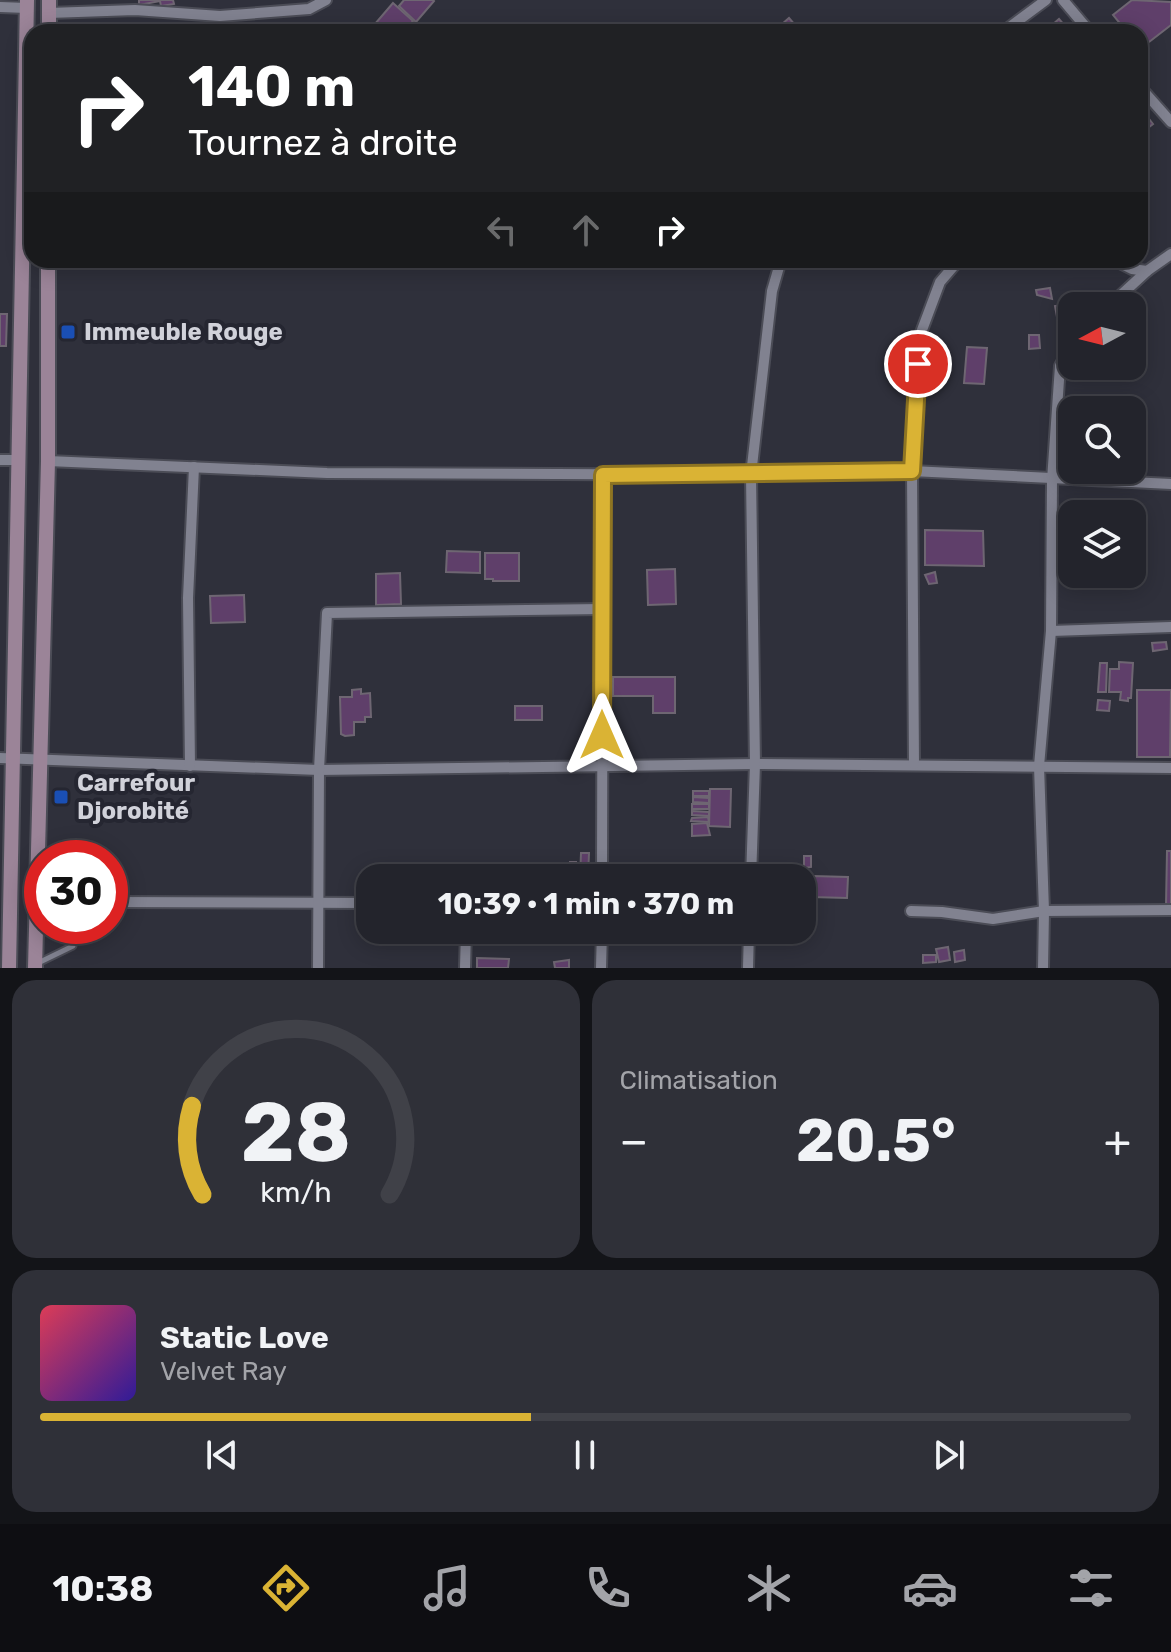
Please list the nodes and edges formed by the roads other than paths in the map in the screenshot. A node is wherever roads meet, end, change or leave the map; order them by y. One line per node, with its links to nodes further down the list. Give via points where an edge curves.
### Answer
1 (326, 0): 6 (street, via 309,9 220,16)
2 (1046, 0): 8 (street)
3 (1063, 0): 9 (street)
4 (27, 4): 5 (street); 7 (main road)
5 (0, 7)
6 (49, 7)
7 (27, 24)
8 (1014, 24)
9 (1083, 24)
10 (1148, 96): 11 (street)
11 (1171, 122)
12 (24, 175): 22 (main road)
13 (1171, 254): 18 (street)
14 (48, 268): 23 (main road)
15 (779, 268): 27 (street)
16 (952, 268): 25 (street, via 940,282 919,338)
17 (1130, 268): 18 (street)
18 (1147, 271): 19 (street)
19 (1124, 292)
20 (1059, 380): 28 (street)
21 (0, 460): 22 (street)
22 (19, 460): 33 (main road)
23 (48, 461): 24 (street); 34 (main road)
24 (194, 467): 26 (street); 37 (street, via 188,598)
25 (912, 471): 27 (street); 28 (street); 36 (street)
26 (603, 475): 27 (street); 30 (street)
27 (751, 475): 35 (street)
28 (1052, 480): 29 (street); 32 (street)
29 (1171, 484)
30 (602, 609): 38 (street); 41 (street, via 327,613)
31 (1171, 627): 32 (street)
32 (1051, 631): 39 (street)
33 (6, 758): 34 (street); 57 (main road)
34 (39, 759): 37 (street); 42 (main road)
35 (755, 764): 36 (street); 38 (street); 44 (street)
36 (914, 764): 39 (street)
37 (190, 766): 41 (street)
38 (602, 766): 41 (street); 43 (street)
39 (1039, 766): 40 (street); 50 (street)
40 (1171, 768)
41 (319, 770): 47 (street)
42 (39, 840)
43 (602, 864)
44 (751, 864)
45 (128, 902): 47 (street)
46 (356, 903): 47 (street)
47 (319, 904): 58 (street)
48 (1171, 910): 50 (street)
49 (911, 911): 50 (street, via 993,919)
50 (1044, 911): 62 (street)
51 (37, 944): 56 (main road)
52 (73, 944): 56 (lane)
53 (466, 944): 59 (street)
54 (602, 944): 60 (street)
55 (749, 944): 61 (street)
56 (35, 966)
57 (9, 968)
58 (318, 968)
59 (465, 968)
60 (601, 968)
61 (748, 968)
62 (1043, 968)

